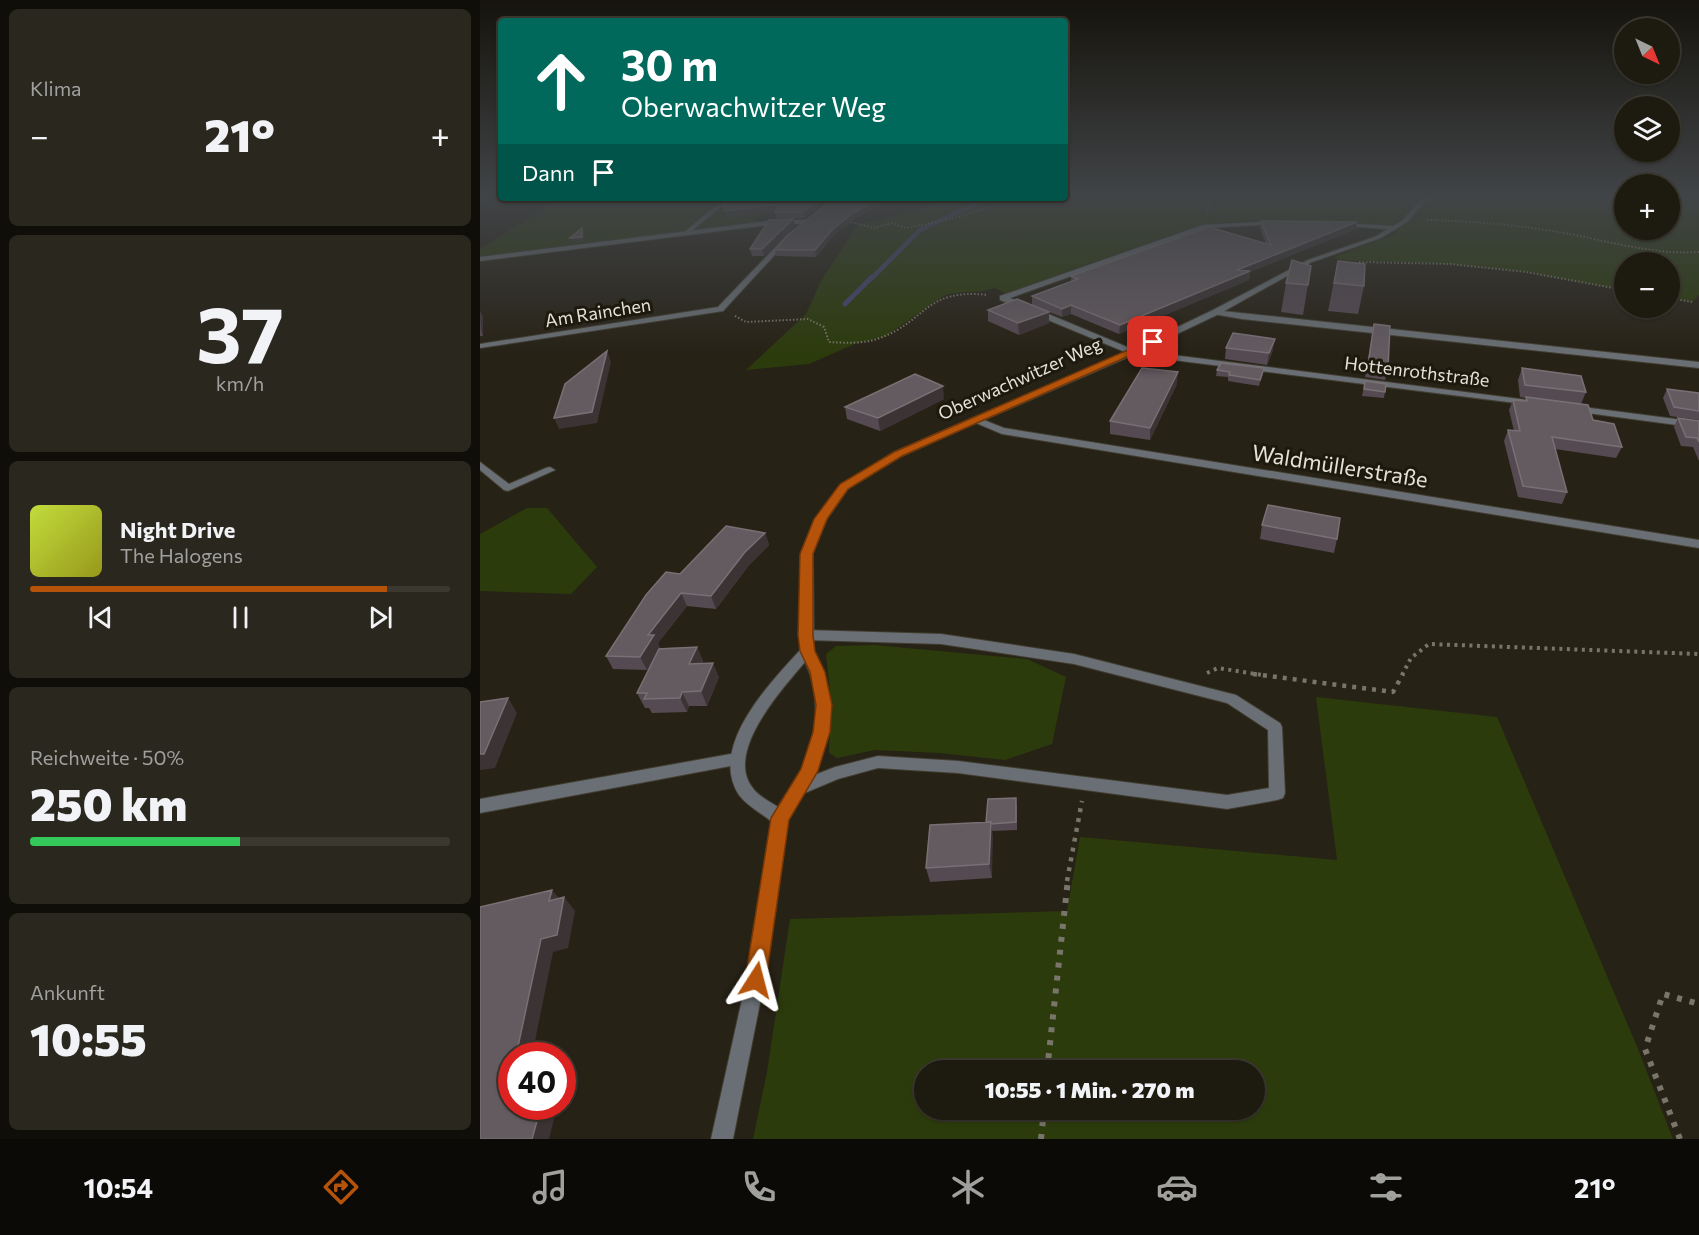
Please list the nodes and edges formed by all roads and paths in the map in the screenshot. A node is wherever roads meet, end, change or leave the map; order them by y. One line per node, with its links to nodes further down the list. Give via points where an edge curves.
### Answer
1 (561, 249): 7 (street)
2 (776, 249): 13 (street)
3 (1140, 249): 10 (street)
4 (1344, 249): 14 (street, Oberwachwitzer Weg, via 1310,261)
5 (1639, 249): 6 (path, via 1682,255)
6 (1699, 252)
7 (480, 259)
8 (1357, 262): 9 (path, via 1450,264 1526,272)
9 (1614, 288)
10 (1003, 298): 13 (path, via 957,292 943,295 883,336 857,343 829,342 824,327 808,319 746,321); 17 (street, Hottenrothstraße)
11 (1680, 300): 12 (path)
12 (1692, 302)
13 (720, 309): 16 (street, Am Rainchen)
14 (1216, 312): 15 (street, Oberwachwitzer Weg); 19 (street)
15 (1174, 332): 17 (street, Oberwachwitzer Weg); 18 (street)
16 (480, 346)
17 (1132, 352): 18 (street, Hottenrothstraße); 22 (street, Oberwachwitzer Weg)
18 (1168, 357): 20 (street, Hottenrothstraße)
19 (1699, 365)
20 (1534, 404)
21 (1569, 408): 23 (street)
22 (976, 420): 26 (street, Waldmüllerstraße, via 1002,431); 27 (street, Oberwachwitzer Weg, via 898,454 844,486 821,519 807,554)
23 (1699, 425)
24 (480, 465): 25 (street, via 508,488)
25 (550, 470)
26 (1699, 544)
27 (807, 643): 29 (street, via 941,639 1074,658); 30 (street, via 752,719); 32 (street, Oberwachwitzer Weg, via 824,705 821,732)
28 (1699, 654): 29 (path, via 1429,644 1411,658 1393,692 1218,668)
29 (1183, 687): 31 (street, via 1231,699 1275,727 1277,793 1227,802)
30 (736, 759): 33 (street); 34 (street, via 744,789)
31 (1087, 782): 32 (street, via 878,762 835,773); 36 (path, via 1073,843 1058,944)
32 (800, 788): 34 (street, Oberwachwitzer Weg)
33 (480, 806)
34 (780, 818): 38 (street, via 756,976)
35 (1699, 1004): 40 (path, via 1663,994 1646,1049)
36 (1048, 1060)
37 (1043, 1120): 39 (path)
38 (722, 1139)
39 (1041, 1139)
40 (1680, 1139)

